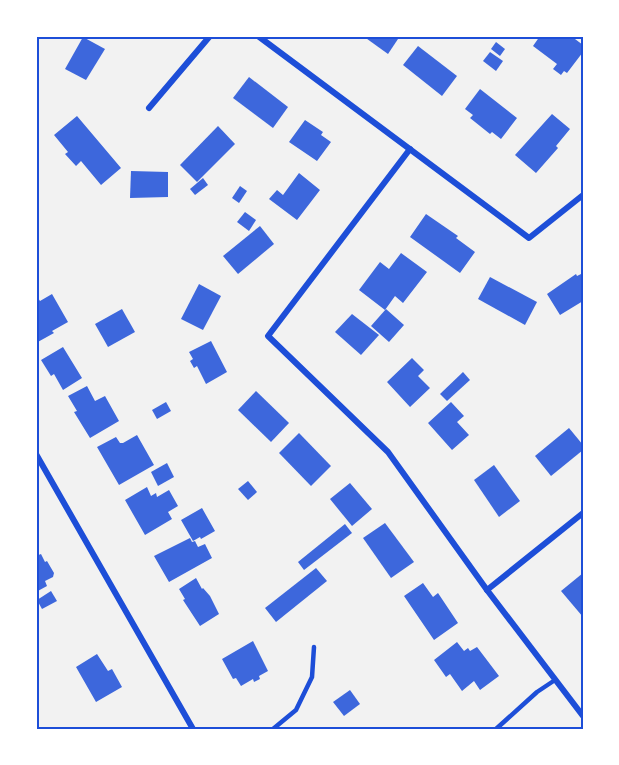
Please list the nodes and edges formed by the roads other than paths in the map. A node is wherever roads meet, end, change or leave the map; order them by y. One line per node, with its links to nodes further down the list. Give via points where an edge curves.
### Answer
1 (210, 36): 3 (street)
2 (258, 36): 4 (street)
3 (149, 108)
4 (410, 149): 5 (street, via 530,238); 8 (street, via 268,336 388,452)
5 (583, 195)
6 (36, 454): 12 (street)
7 (583, 513): 8 (street)
8 (488, 590): 10 (street)
9 (314, 647): 13 (lane, via 312,677 296,710)
10 (555, 680): 11 (street); 14 (lane)
11 (583, 716)
12 (194, 729)
13 (273, 729)
14 (496, 729)

